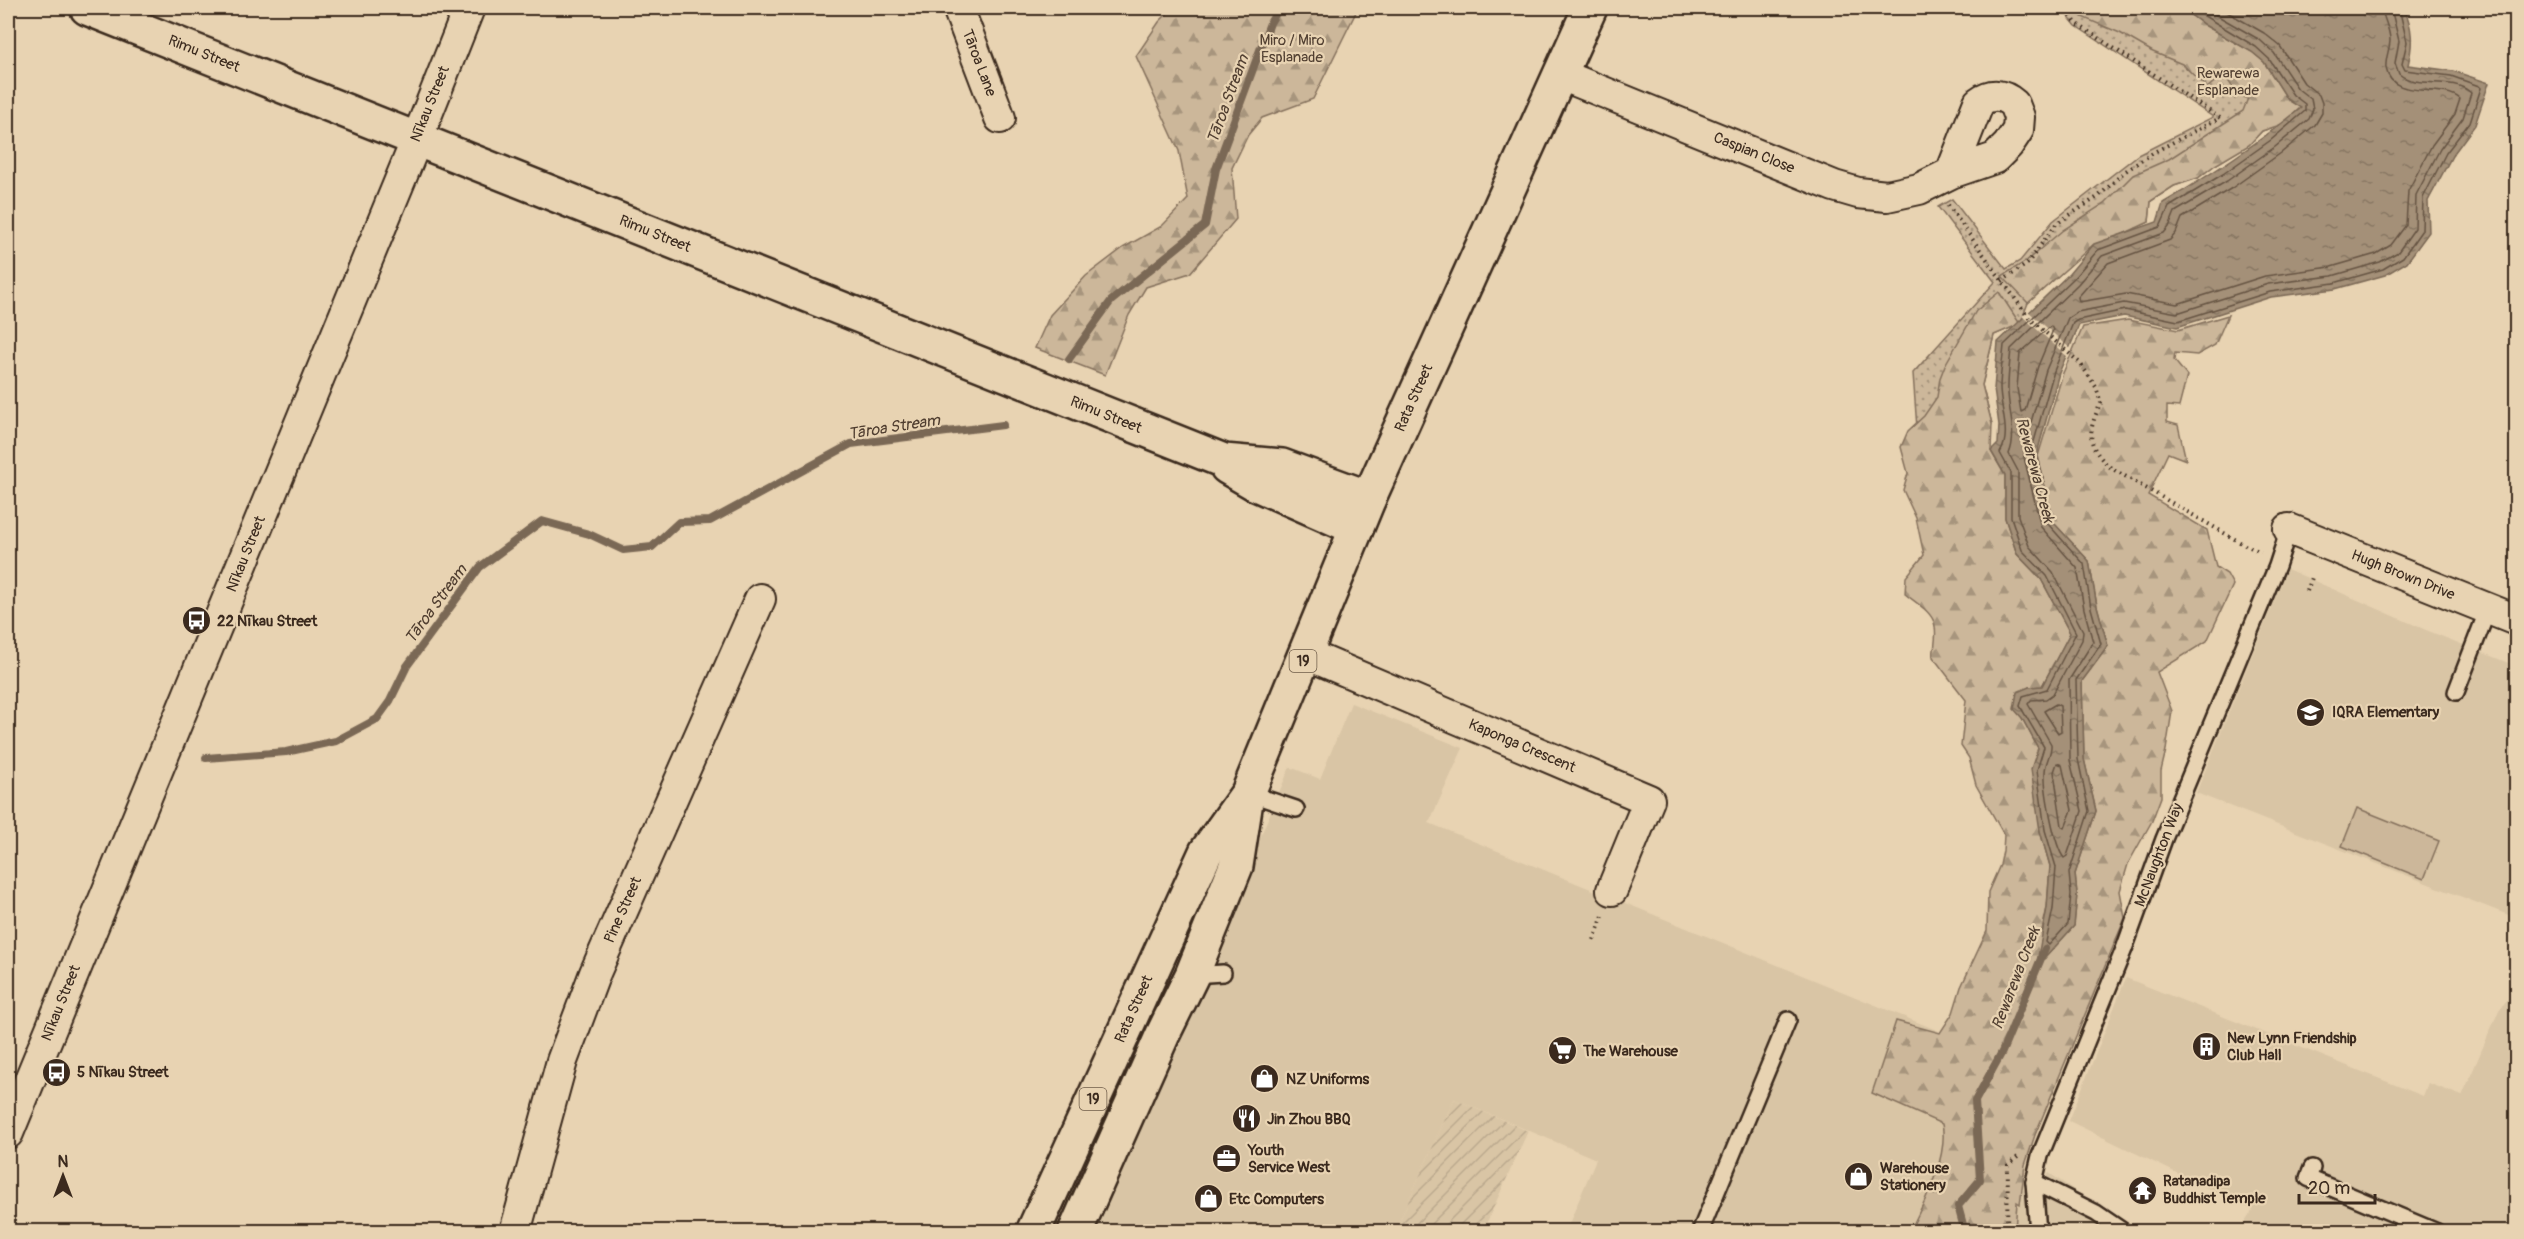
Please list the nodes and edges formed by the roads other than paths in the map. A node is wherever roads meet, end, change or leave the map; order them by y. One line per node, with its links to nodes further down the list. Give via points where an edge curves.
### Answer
1 (87, 8): 7 (main road, Rimu Street)
2 (469, 8): 7 (street, Nīkau Street)
3 (958, 8): 6 (street, Tāroa Lane)
4 (1590, 8): 5 (main road, Rata Street / 19)
5 (1559, 74): 8 (street, Caspian Close, via 1858,193 1887,196 1919,189); 10 (main road, Rata Street / 19)
6 (1000, 118)
7 (417, 139): 9 (main road, Rimu Street); 22 (street, Nīkau Street)
8 (1951, 173)
9 (1224, 460): 10 (main road, Rimu Street, via 1282,466); 11 (main road, Rimu Street, via 1229,470 1247,480)
10 (1369, 498): 11 (main road, Rata Street / 19)
11 (1356, 528): 16 (main road, Rata Street / 19)
12 (2289, 529): 14 (street, Hugh Brown Drive); 24 (lane, McNaughton Way, via 2040,1156)
13 (760, 599): 25 (street, Pine Street, via 595,973 562,1061)
14 (2488, 609): 15 (street, Hugh Brown Drive); 17 (lane)
15 (2517, 620)
16 (1306, 654): 18 (main road, Rata Street / 19); 20 (street, Kaponga Crescent, via 1649,800)
17 (2456, 692)
18 (1248, 793): 19 (lane); 26 (main road, Rata Street / 19, via 1206,852); 27 (main road, Rata Street / 19, via 1236,866 1207,974 1163,1034)
19 (1296, 809)
20 (1612, 890)
21 (1788, 1020): 28 (lane)
22 (8, 1133)
23 (2312, 1168): 31 (lane, via 2308,1178)
24 (2034, 1182): 29 (lane, McNaughton Way); 30 (lane, via 2096,1213)
25 (515, 1232)
26 (1033, 1232)
27 (1075, 1232)
28 (1700, 1232)
29 (2038, 1232)
30 (2124, 1232)
31 (2437, 1232)

